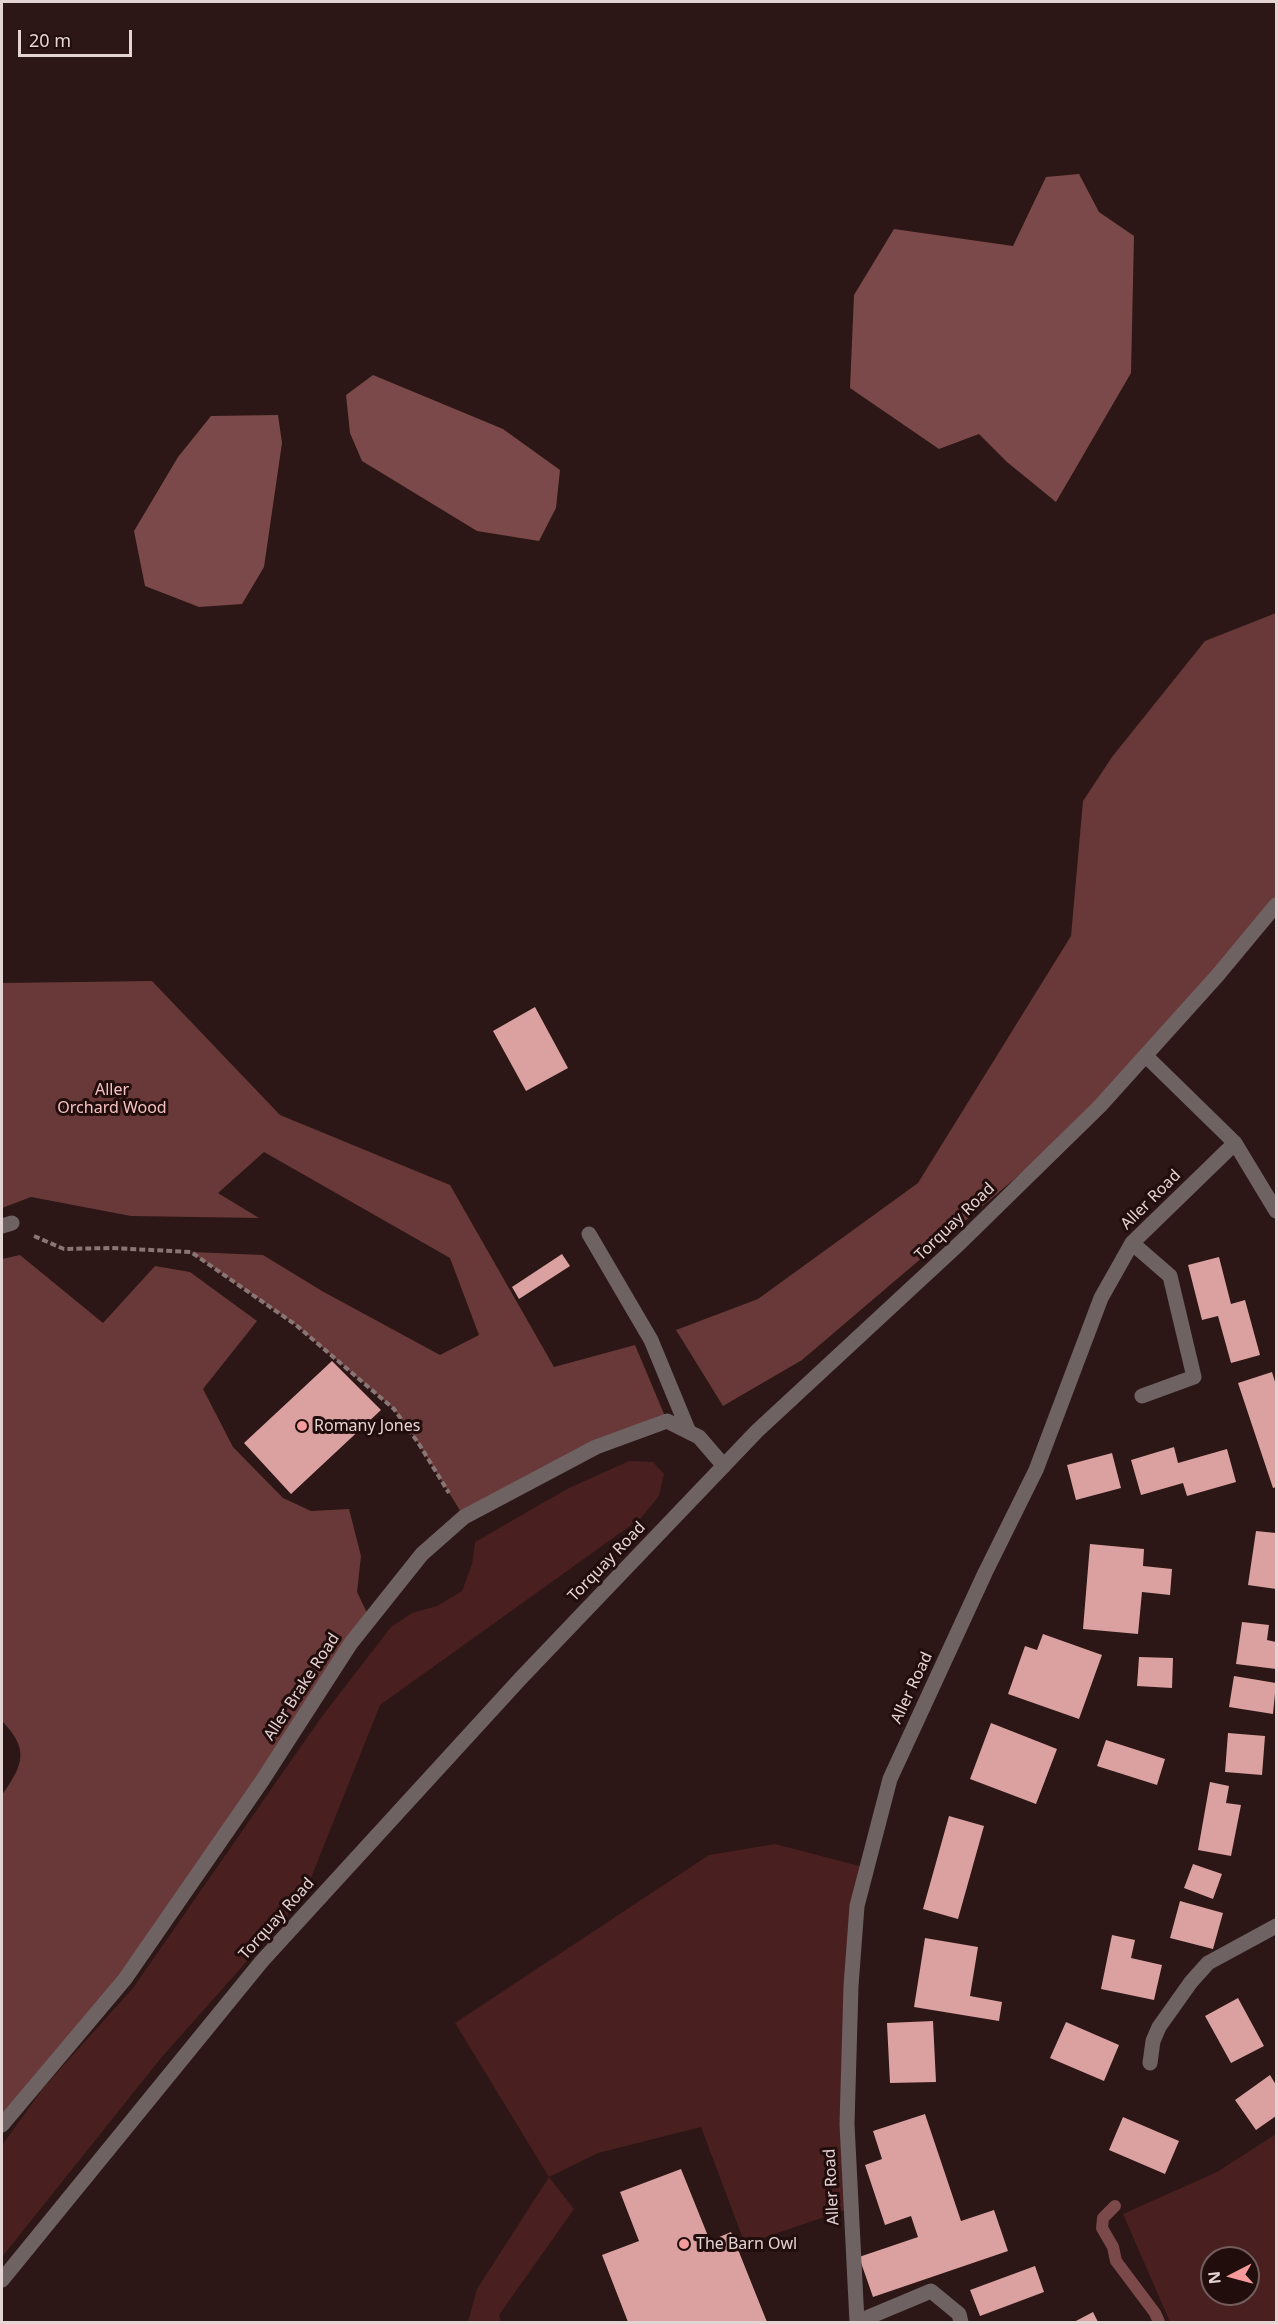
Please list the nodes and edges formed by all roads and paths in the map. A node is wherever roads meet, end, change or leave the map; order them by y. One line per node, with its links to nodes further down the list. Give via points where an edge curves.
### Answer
1 (1276, 905): 2 (street, Torquay Road)
2 (1146, 1056): 3 (street); 10 (street, Torquay Road, via 961,1242)
3 (1235, 1143): 4 (street); 7 (street, Aller Road)
4 (1276, 1211)
5 (7, 1225): 11 (path, via 64,1249 191,1252 296,1325 394,1409)
6 (589, 1234): 9 (street, via 651,1340)
7 (1132, 1243): 8 (street, via 1170,1276 1194,1377); 16 (street, Aller Road, via 1101,1298 1036,1470 890,1779 859,1896 851,1986 847,2124)
8 (1142, 1396)
9 (689, 1432): 10 (street, Aller Brake Road, via 699,1437); 11 (street, Aller Brake Road, via 667,1421 596,1447)
10 (724, 1466): 15 (street, Torquay Road, via 521,1678 262,1961)
11 (464, 1517): 14 (street, Aller Brake Road, via 422,1554 357,1635 125,1979)
12 (1276, 1926): 13 (street, via 1208,1963 1159,2027)
13 (1150, 2063)
14 (2, 2125)
15 (2, 2280)
16 (857, 2322): 17 (street, via 931,2291 958,2314)
17 (961, 2322)

